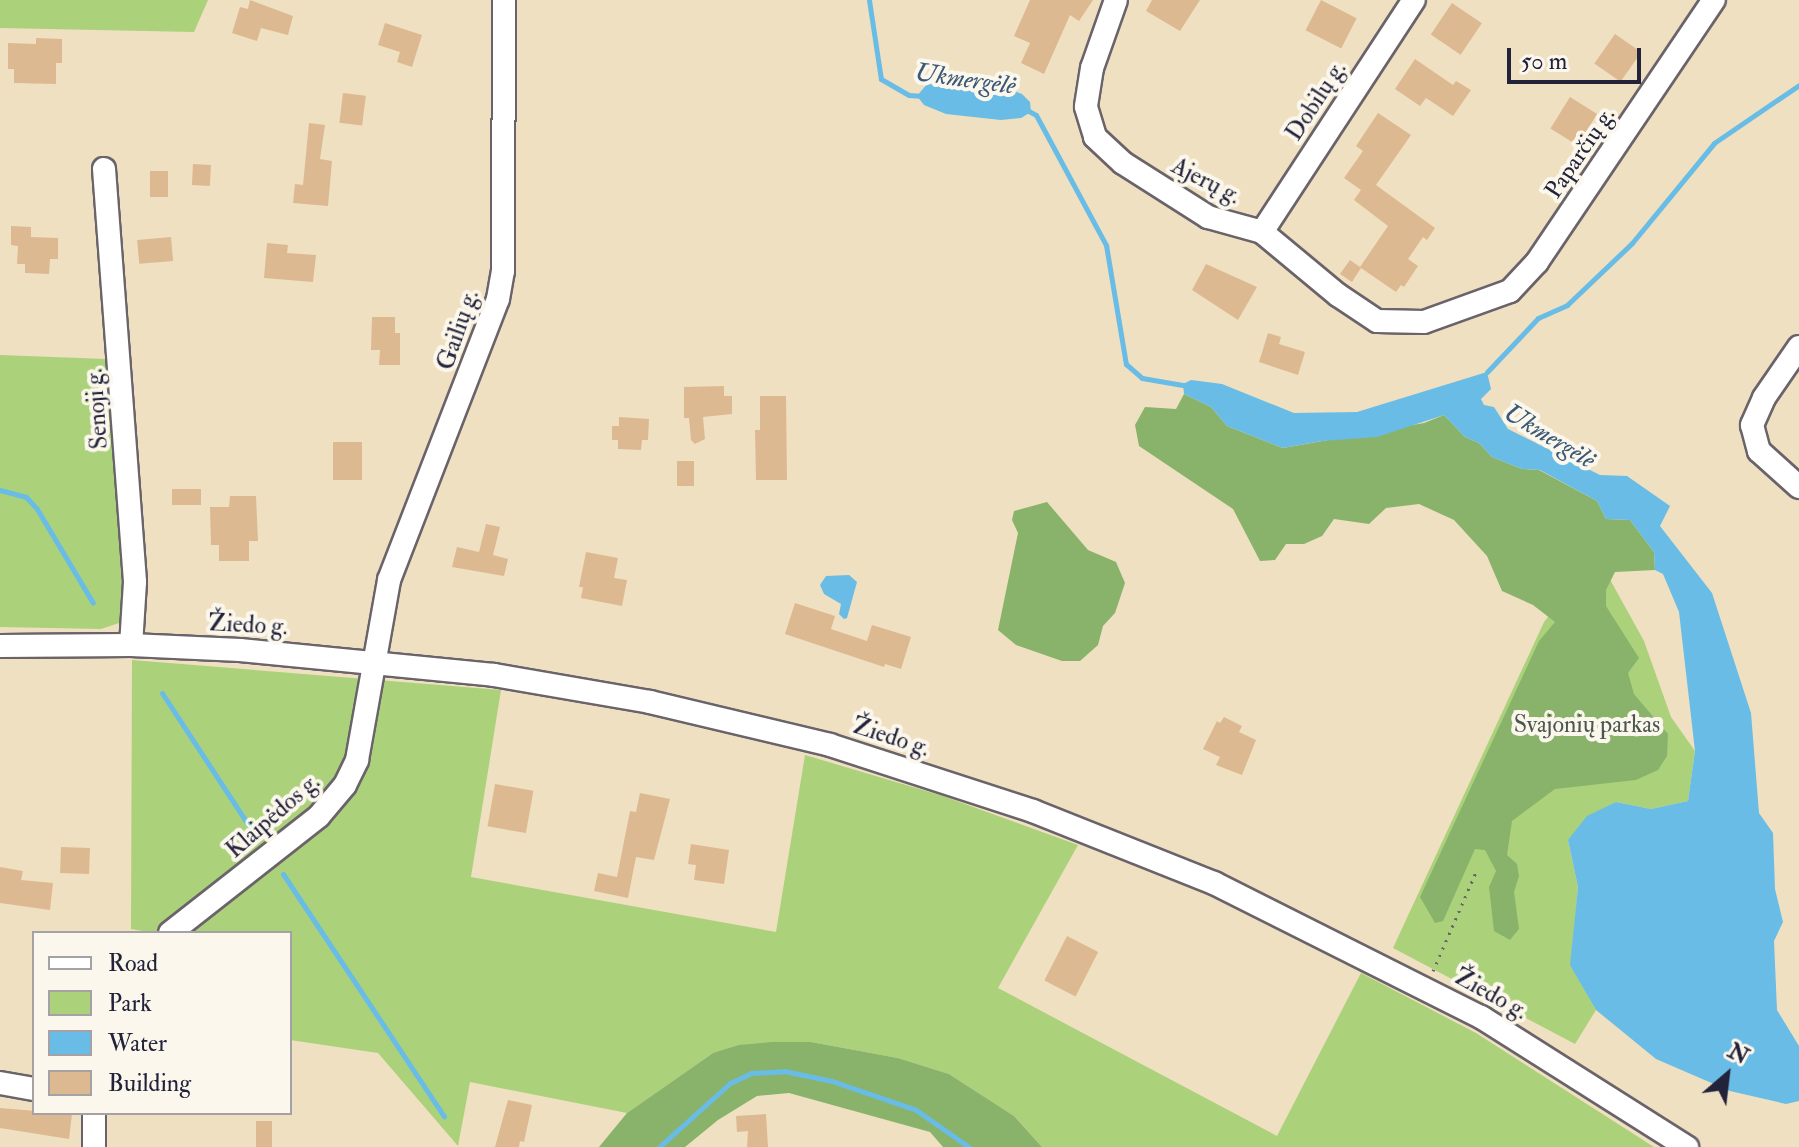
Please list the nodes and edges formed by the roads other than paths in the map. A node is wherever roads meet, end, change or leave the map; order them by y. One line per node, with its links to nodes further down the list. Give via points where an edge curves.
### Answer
1 (504, 0): 12 (street, Gailių g., via 503,271 498,299 389,580)
2 (1116, 0): 6 (street, Ajerų g., via 1092,68 1086,107 1095,137 1123,163 1208,217)
3 (1414, 0): 6 (street, Dobilų g.)
4 (1714, 0): 7 (street, Paparčių g., via 1537,262)
5 (104, 169): 10 (street, Senoji g., via 135,582)
6 (1262, 232): 7 (street, Ajerų g., via 1377,321 1424,322)
7 (1510, 291)
8 (1799, 347): 9 (street, via 1752,425 1759,451)
9 (1799, 487)
10 (131, 645): 11 (street, Žiedo g.); 12 (street, Žiedo g.)
11 (0, 646)
12 (375, 661): 13 (street, Klaipėdos g., via 357,760 334,801); 18 (street, Žiedo g., via 559,685 759,726 1033,811 1214,883 1426,987)
13 (173, 931)
14 (0, 1083): 15 (street)
15 (32, 1089)
16 (94, 1115): 17 (street)
17 (94, 1147)
18 (1687, 1147)

